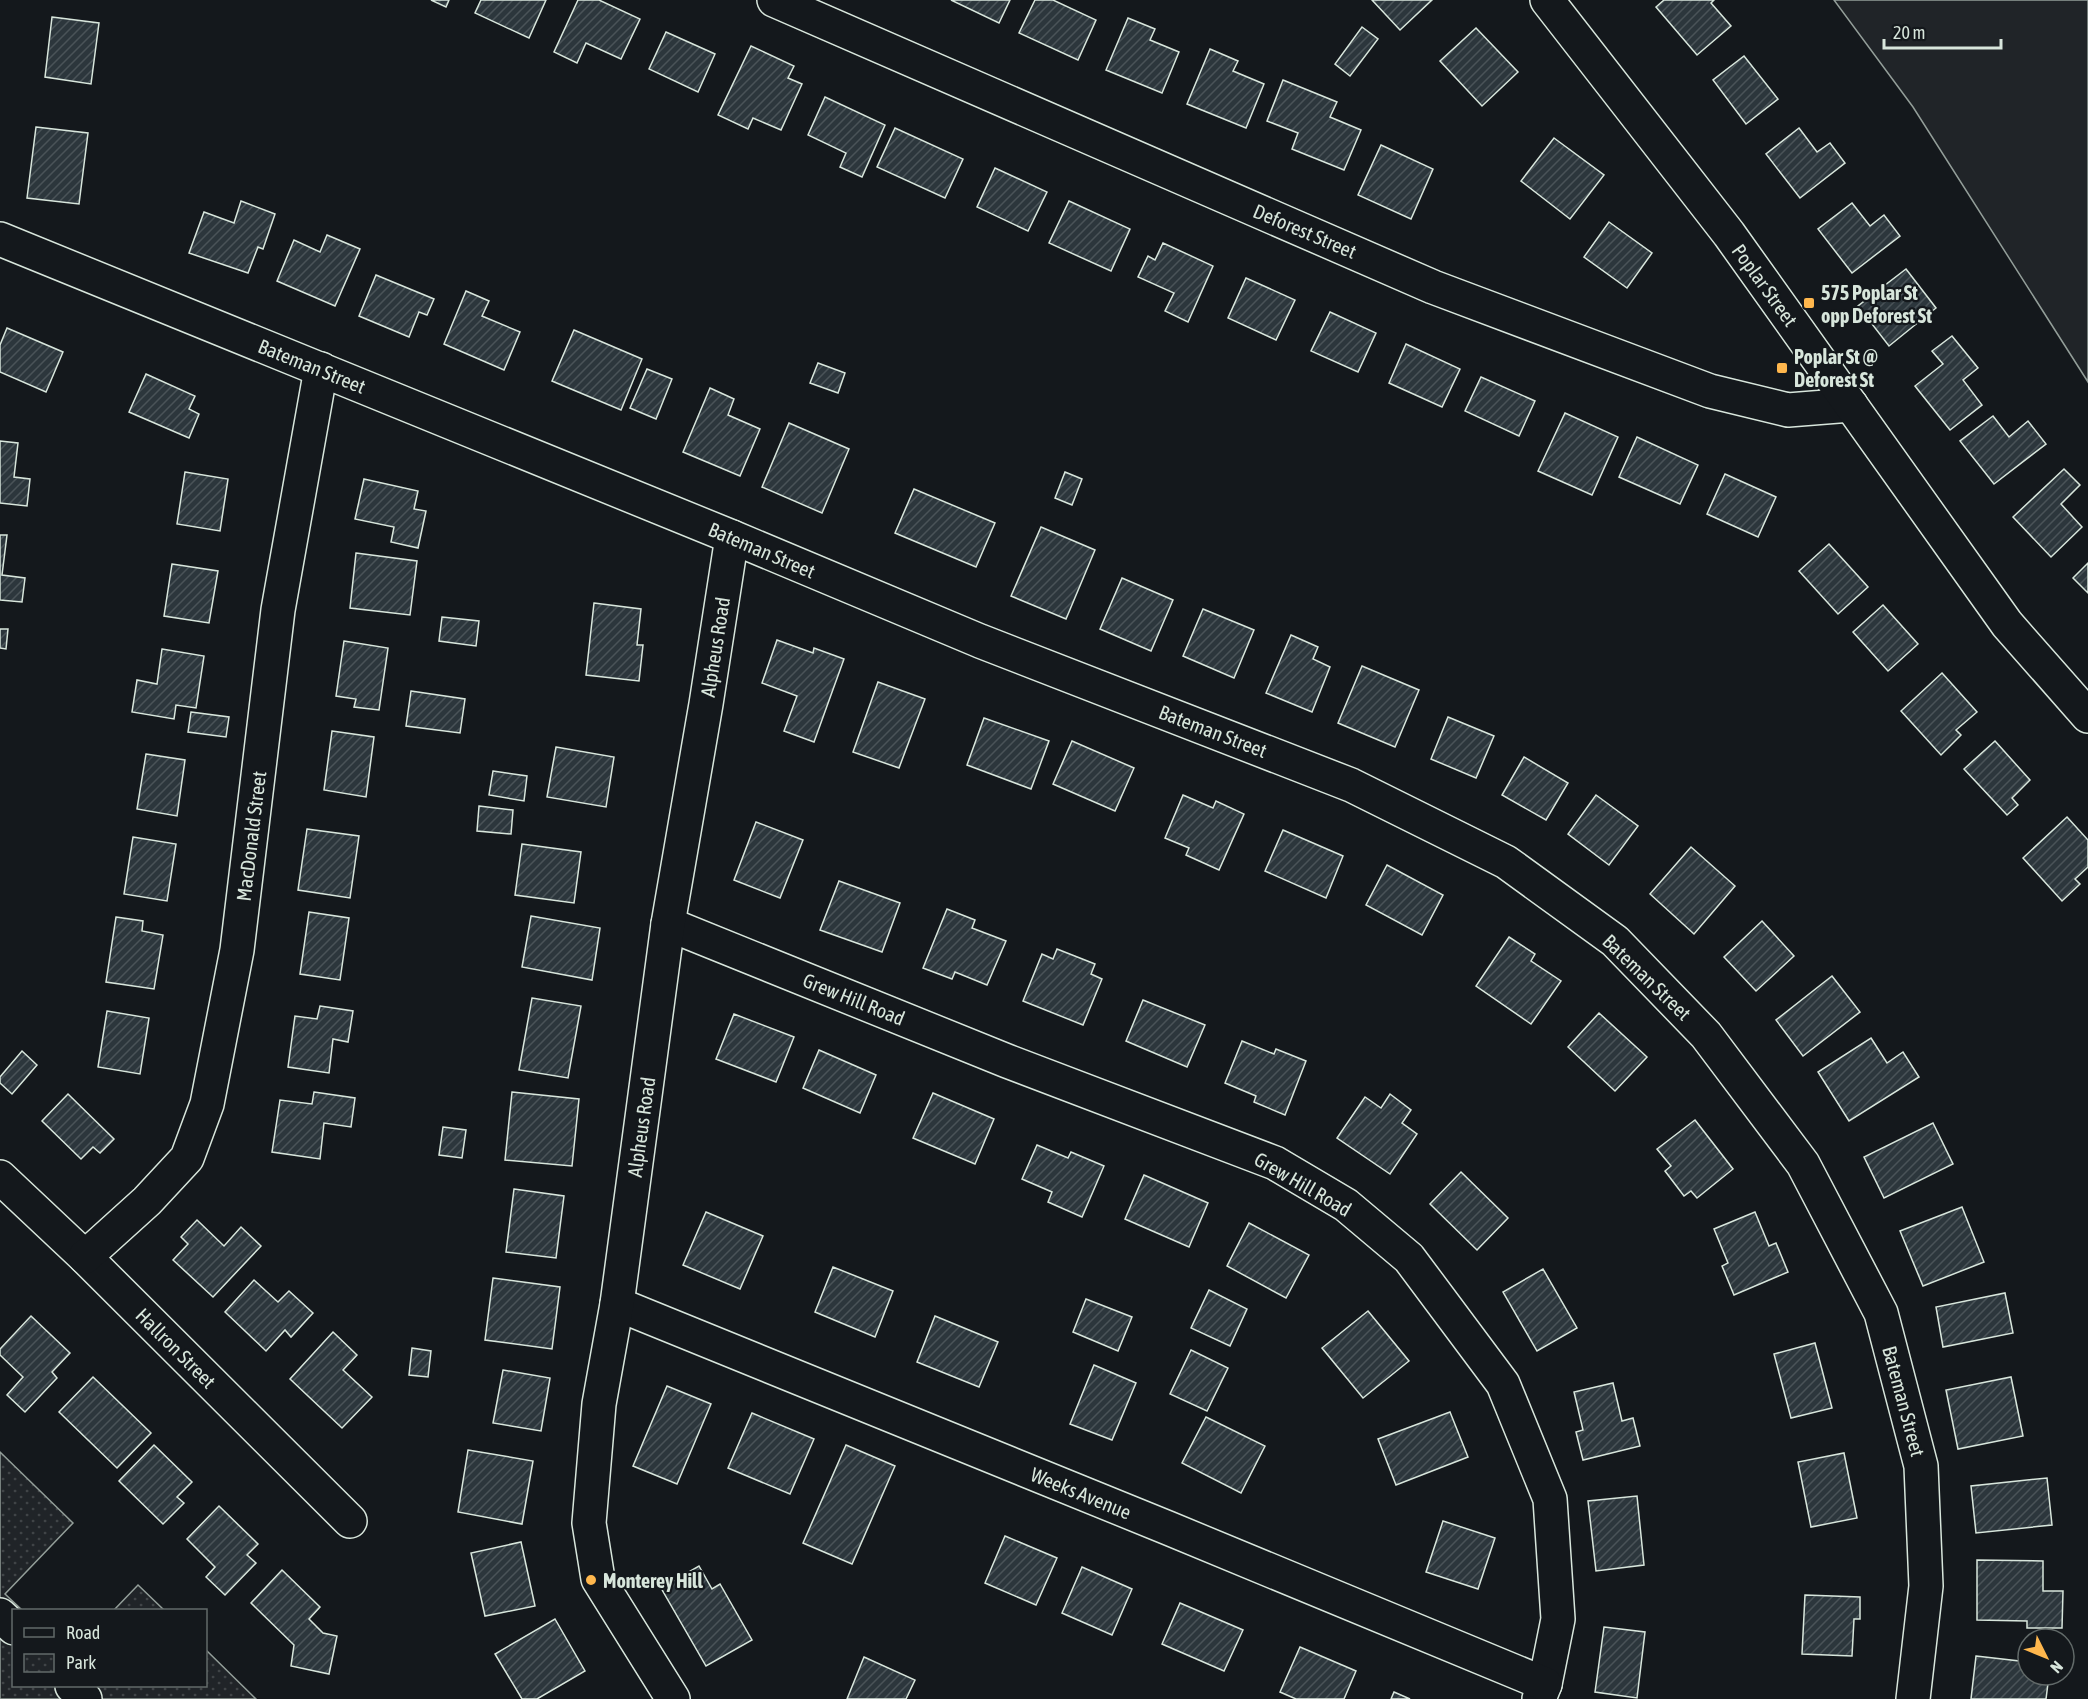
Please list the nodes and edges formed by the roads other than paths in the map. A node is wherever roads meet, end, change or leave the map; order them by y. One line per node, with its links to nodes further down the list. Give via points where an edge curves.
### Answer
1 (774, 0): 5 (street, Deforest Street, via 1433,287 1710,391 1788,410)
2 (1547, 0): 5 (street, Poplar Street, via 1728,234)
3 (0, 239): 4 (street, Bateman Street)
4 (321, 369): 6 (street, Bateman Street); 10 (street, MacDonald Street, via 278,610 237,950 207,1104 187,1158)
5 (1851, 405): 7 (street, Poplar Street, via 2007,624)
6 (732, 537): 8 (street, Alpheus Road); 19 (street, Bateman Street, via 980,641 1351,785 1506,862 1615,941 1706,1035 1803,1164 1881,1313 1921,1466 1926,1586)
7 (2088, 716)
8 (668, 924): 11 (street, Alpheus Road); 16 (street, Grew Hill Road, via 1275,1163 1346,1205 1409,1258 1503,1384 1551,1499 1558,1619)
9 (0, 1177): 10 (street, Hallron Street)
10 (86, 1257): 12 (street, Hallron Street)
11 (617, 1304): 16 (street, Weeks Avenue, via 1168,1528); 18 (street, Alpheus Road, via 599,1404 589,1522 598,1579)
12 (350, 1521)
13 (0, 1615): 14 (street)
14 (12, 1626)
15 (73, 1687): 17 (street)
16 (1542, 1692)
17 (85, 1699)
18 (673, 1699)
19 (1913, 1699)

